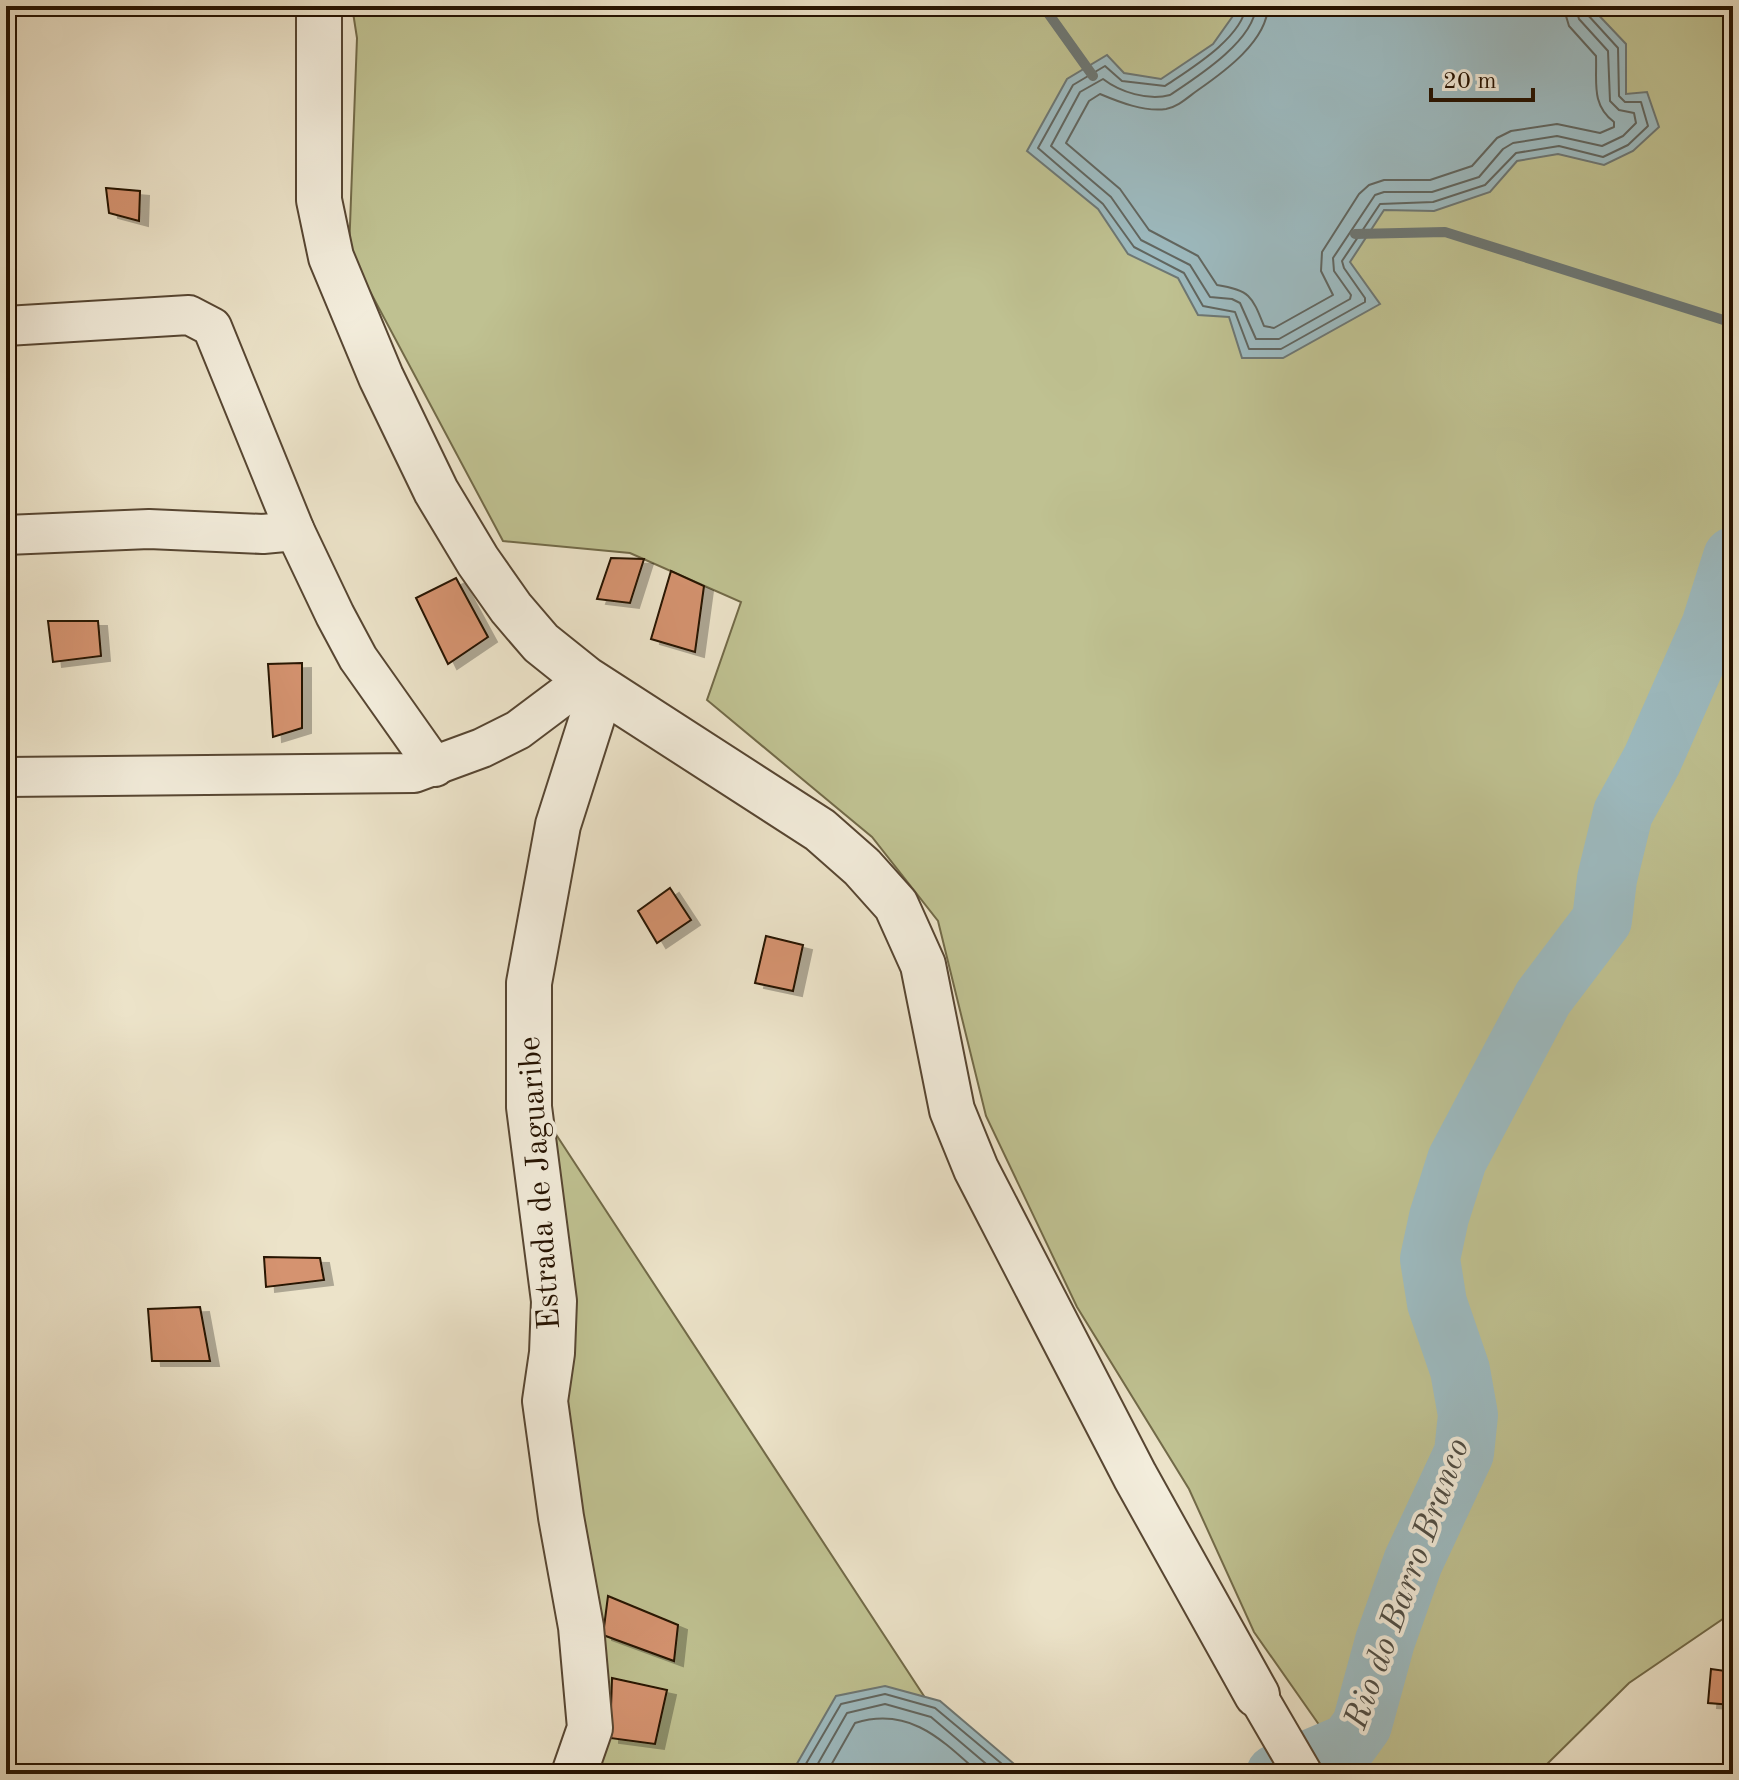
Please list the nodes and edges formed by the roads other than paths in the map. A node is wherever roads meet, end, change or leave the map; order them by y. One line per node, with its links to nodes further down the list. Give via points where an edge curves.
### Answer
1 (319, 6): 5 (street, via 319,200 331,257 381,377 436,491 471,549 541,643)
2 (6, 326): 3 (street, via 189,315 212,327)
3 (295, 531): 4 (street, via 149,529); 6 (street, via 358,658)
4 (6, 535)
5 (593, 685): 6 (street, via 518,730); 8 (street, via 820,830 896,905 923,965 952,1110 976,1169 1135,1476); 9 (street, Estrada de Jaguaribe, via 558,825 529,983 529,1107 554,1301 545,1401 581,1627 590,1728)
6 (435, 767): 7 (street, via 414,773)
7 (6, 777)
8 (1257, 1695): 10 (street)
9 (574, 1774)
10 (1303, 1774)

